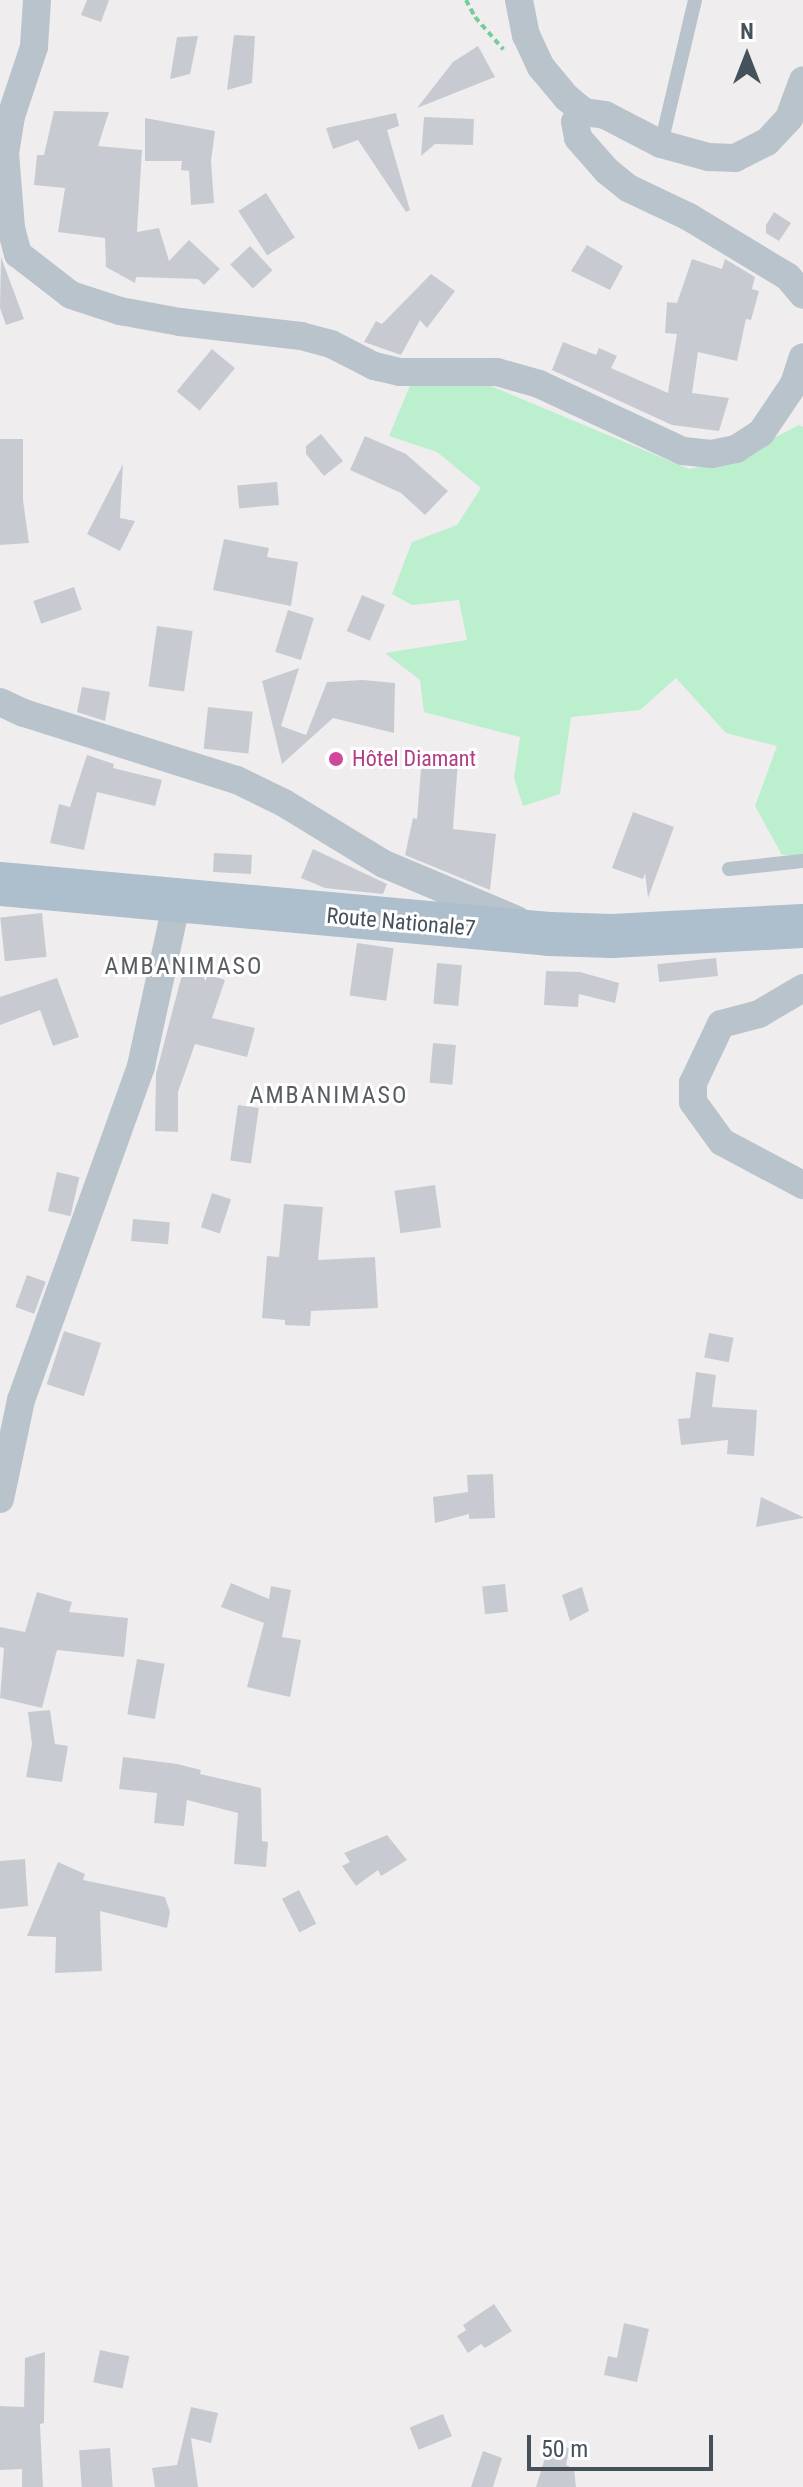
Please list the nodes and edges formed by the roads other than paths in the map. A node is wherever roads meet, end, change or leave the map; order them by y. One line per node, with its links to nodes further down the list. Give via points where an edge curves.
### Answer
1 (37, 0): 8 (street, via 34,47 5,153 11,228 18,254 71,295 180,322 301,336 400,372 497,372 539,384 683,451 712,454 736,449 761,433 794,384)
2 (519, 0): 5 (street, via 526,35 541,67)
3 (695, 0): 6 (lane)
4 (803, 80): 6 (street, via 789,118 767,142 735,158 708,157)
5 (584, 112): 6 (street, via 605,115); 7 (street, via 575,122 578,138 607,171 628,188 689,217 788,277)
6 (661, 144)
7 (803, 295)
8 (803, 357)
9 (0, 702): 15 (street, via 237,780 384,864)
10 (803, 861): 11 (lane)
11 (729, 869)
12 (0, 884): 13 (main road, Route Nationale7)
13 (177, 901): 15 (main road, Route Nationale7); 18 (street, via 141,1066 21,1400)
14 (803, 926): 15 (main road, Route Nationale7)
15 (549, 934)
16 (803, 988): 17 (street, via 759,1014 721,1024 693,1083 693,1102 722,1142)
17 (803, 1185)
18 (0, 1499)

